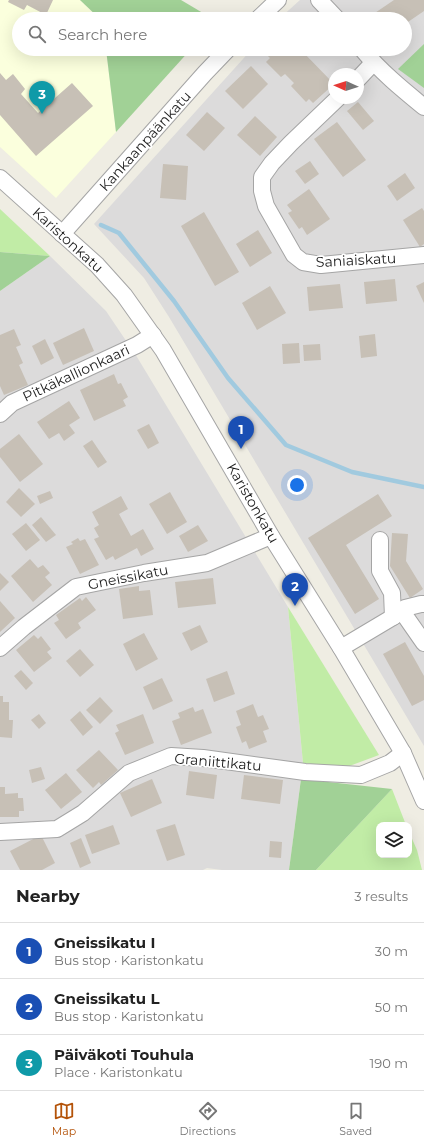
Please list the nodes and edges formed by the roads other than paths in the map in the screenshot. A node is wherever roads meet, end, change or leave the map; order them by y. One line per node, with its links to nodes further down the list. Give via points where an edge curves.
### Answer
1 (278, 0): 3 (street)
2 (319, 0): 4 (street)
3 (265, 12)
4 (330, 12)
5 (221, 56): 12 (street, Kankaanpäänkatu)
6 (368, 56): 7 (street)
7 (373, 63): 8 (street); 10 (street)
8 (364, 73)
9 (332, 104): 13 (street, Saniaiskatu, via 291,143 262,177 262,192 266,206 294,255 302,262 321,265)
10 (424, 107)
11 (0, 178): 12 (street, Karistonkatu)
12 (62, 234): 14 (street, Karistonkatu, via 97,265 124,295)
13 (424, 255)
14 (153, 335): 15 (street, Pitkäkallionkaari, via 137,345 12,403); 16 (street, Karistonkatu)
15 (0, 414)
16 (271, 536): 21 (street, Gneissikatu, via 207,563 76,587); 22 (street, Karistonkatu)
17 (380, 540): 19 (street, via 380,571 392,593)
18 (424, 604): 19 (street)
19 (397, 613): 20 (street); 22 (street)
20 (424, 643)
21 (0, 648)
22 (341, 648): 23 (street, Karistonkatu)
23 (403, 753): 24 (street, Karistonkatu); 25 (street, Graniittikatu, via 390,763 361,776 171,756 129,773 83,813 57,829)
24 (424, 801)
25 (0, 832)

